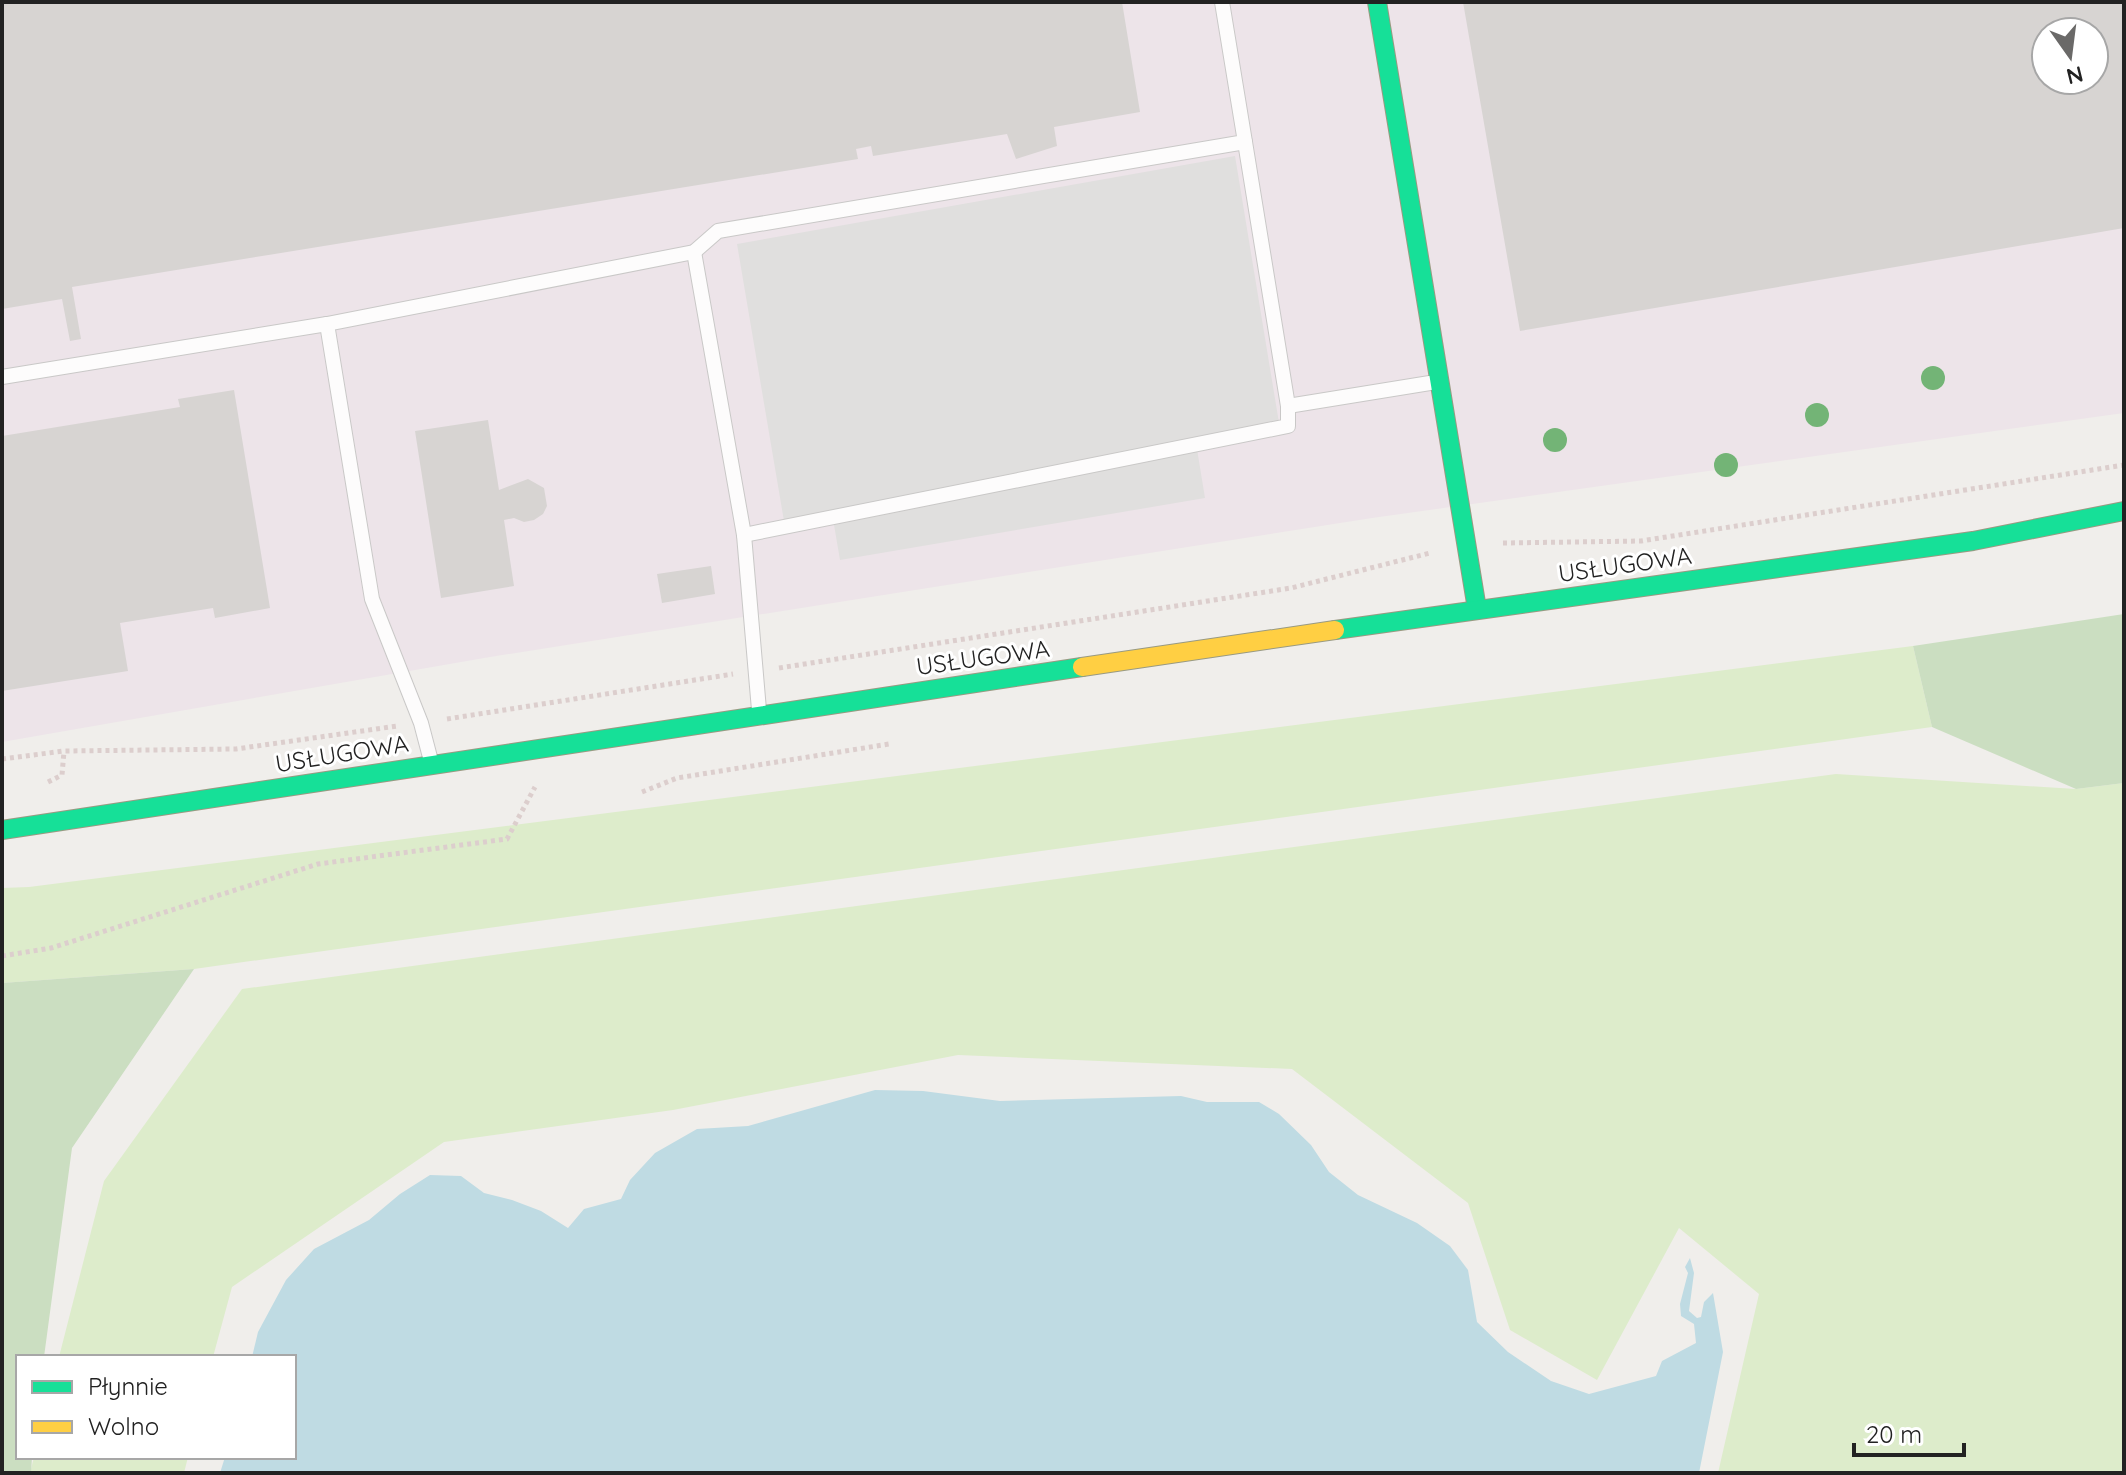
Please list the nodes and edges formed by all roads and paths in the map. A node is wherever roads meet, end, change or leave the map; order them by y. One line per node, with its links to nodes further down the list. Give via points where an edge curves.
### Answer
1 (1222, 2): 3 (lane)
2 (1377, 2): 7 (street)
3 (1245, 142): 4 (lane, via 718,231); 8 (lane)
4 (694, 252): 5 (lane); 11 (lane)
5 (327, 324): 6 (lane); 18 (lane, via 372,599)
6 (2, 377)
7 (1440, 381): 8 (lane); 14 (street)
8 (1288, 406): 11 (lane, via 1288,426)
9 (2124, 465): 14 (path, via 1641,541)
10 (2124, 511): 13 (street, USŁUGOWA)
11 (744, 535): 16 (lane)
12 (2094, 535): 13 (street, USŁUGOWA)
13 (1973, 541): 15 (street, USŁUGOWA)
14 (1467, 543): 15 (street); 16 (path, via 1291,588)
15 (1477, 609): 17 (street, USŁUGOWA)
16 (755, 671): 17 (lane); 18 (path)
17 (760, 714): 20 (street, USŁUGOWA)
18 (421, 723): 21 (path, via 236,749); 23 (lane)
19 (889, 744): 25 (path, via 677,778)
20 (557, 747): 23 (street, USŁUGOWA); 27 (path, via 507,839 318,864 51,948)
21 (64, 751): 22 (path); 24 (path, via 62,775)
22 (2, 759)
23 (432, 765): 26 (street, USŁUGOWA)
24 (47, 782)
25 (642, 792)
26 (2, 830)
27 (2, 956)

